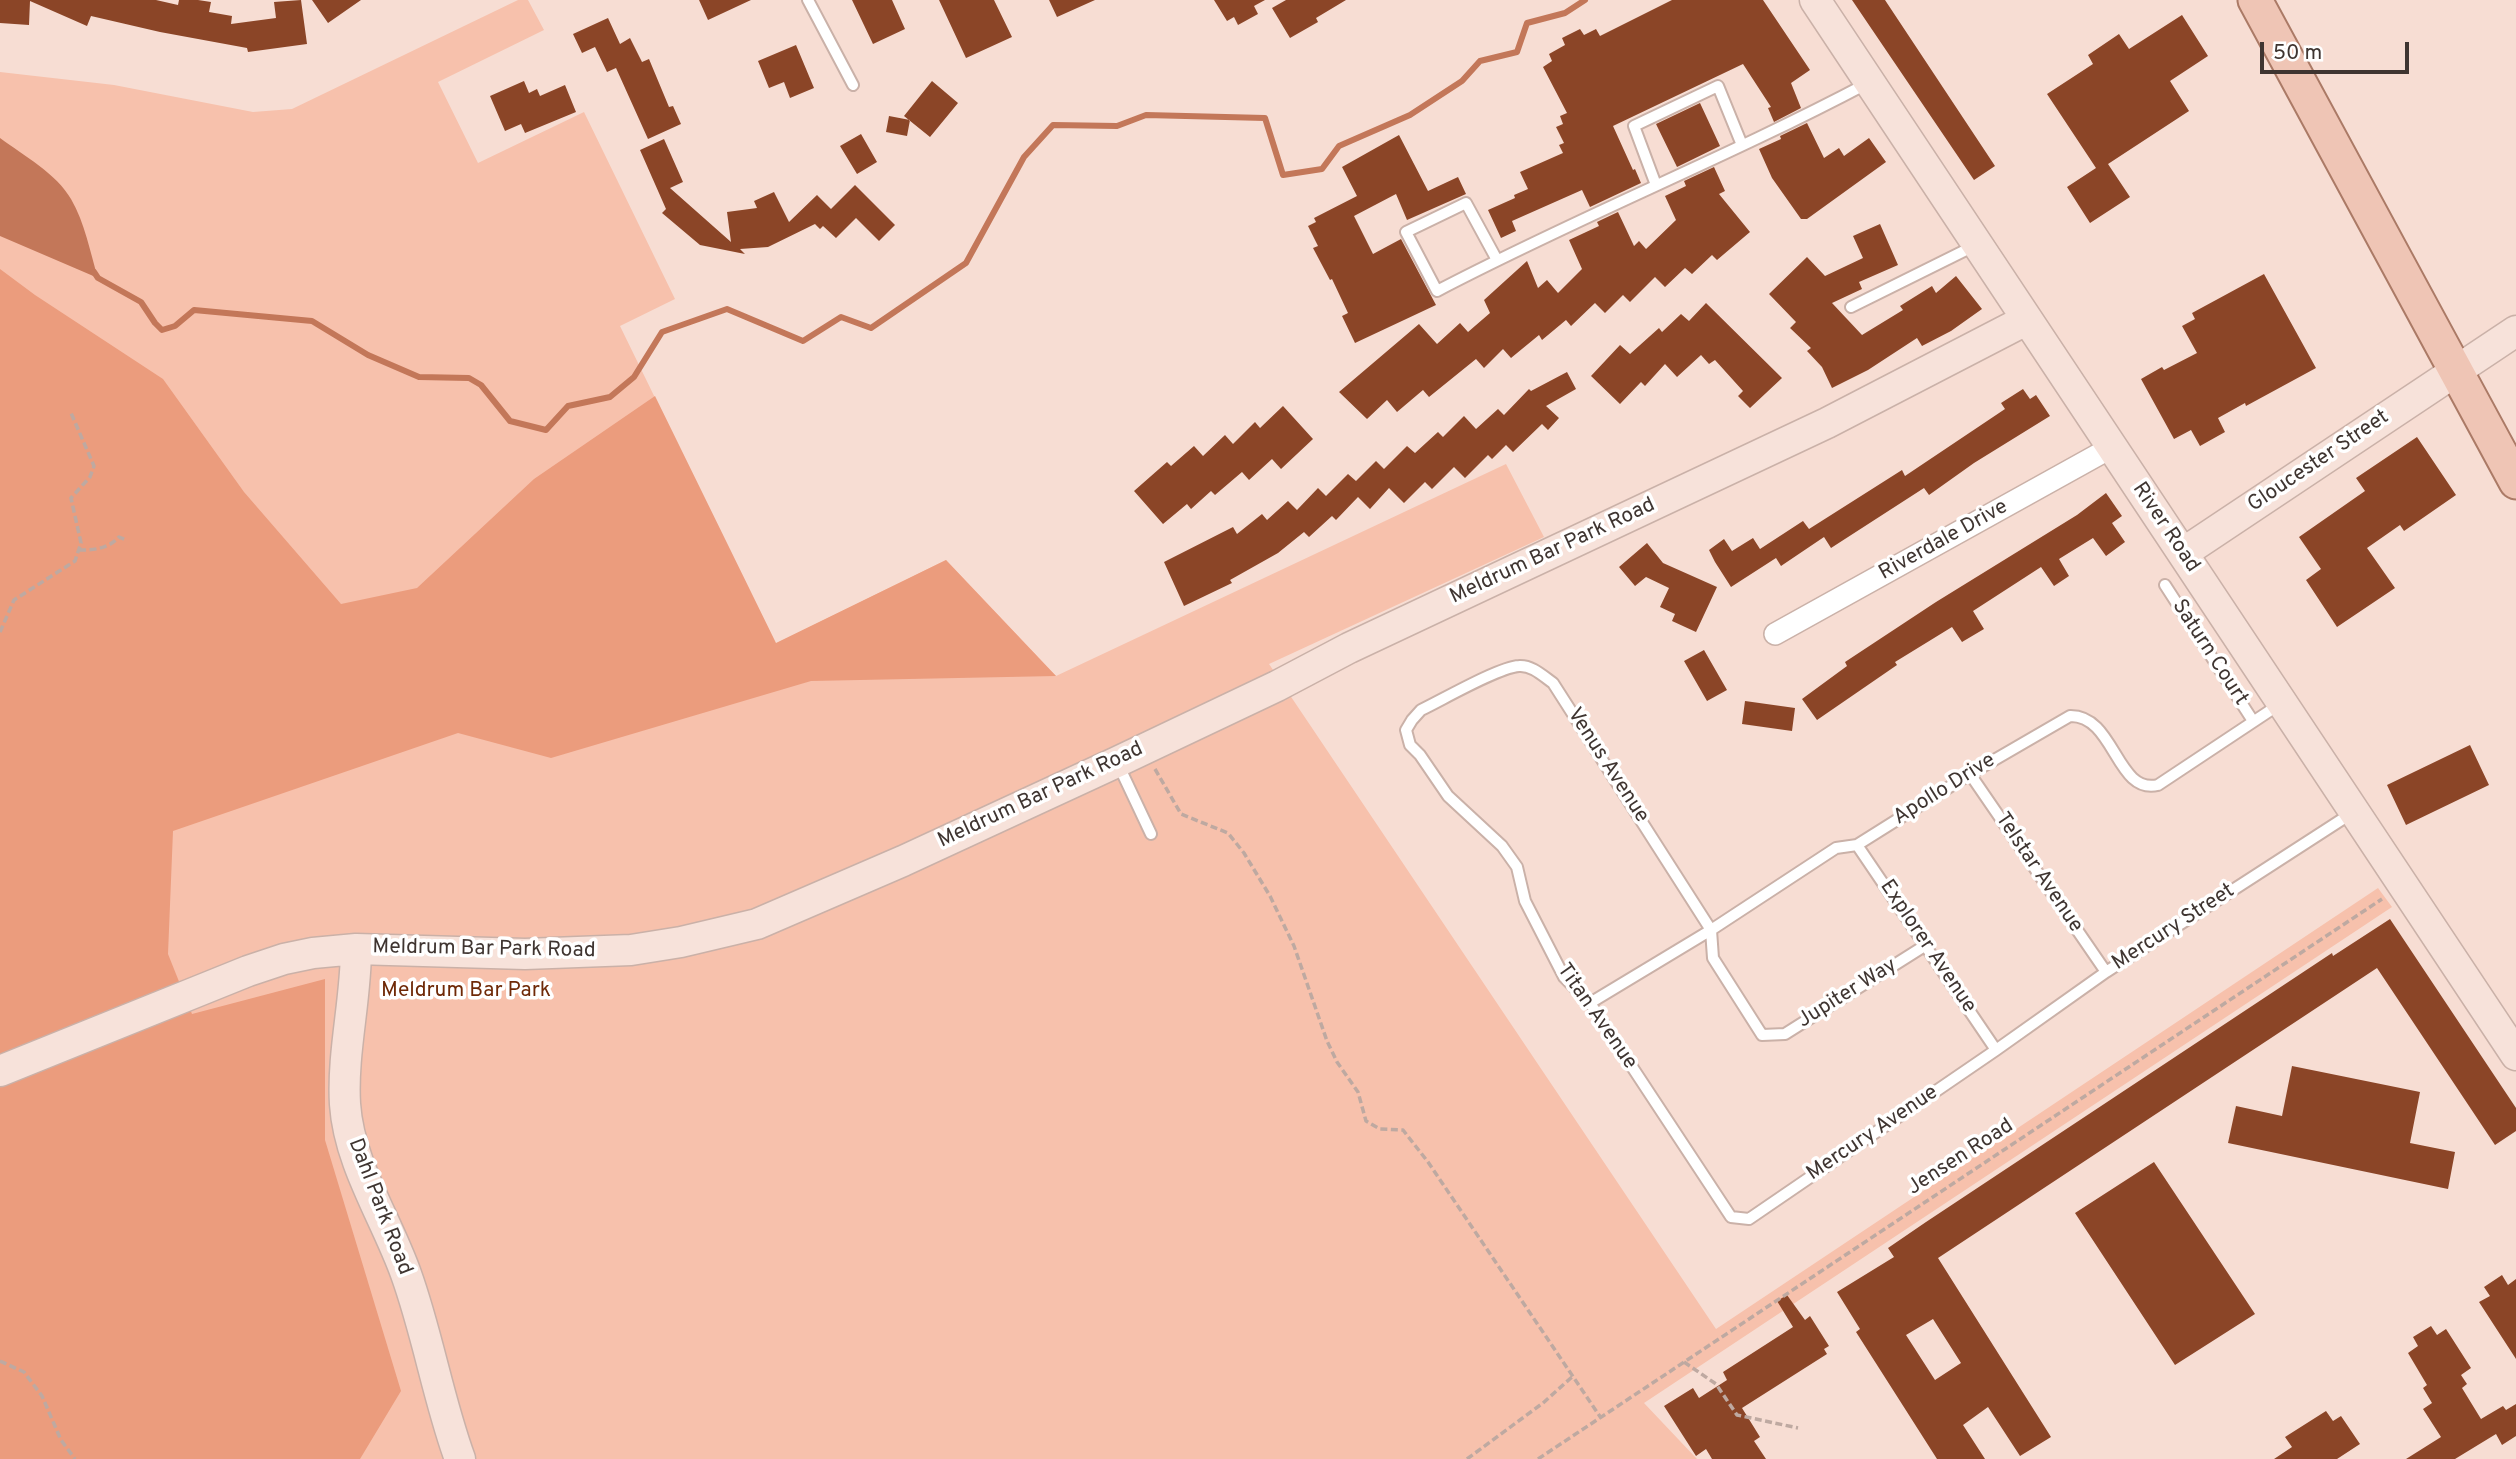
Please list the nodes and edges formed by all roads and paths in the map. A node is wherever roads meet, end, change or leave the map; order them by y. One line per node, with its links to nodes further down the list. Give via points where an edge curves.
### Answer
1 (808, 0): 5 (lane)
2 (1815, 0): 4 (street, River Road)
3 (2255, 0): 13 (main road)
4 (1869, 82): 6 (lane); 8 (street, River Road)
5 (853, 85)
6 (1742, 145): 7 (lane); 7 (lane, via 1718,86 1634,126)
7 (1656, 185): 9 (lane)
8 (1977, 245): 10 (lane); 11 (street, River Road)
9 (1497, 260): 9 (lane, via 1437,292 1406,232 1466,203)
10 (1851, 307)
11 (2026, 320): 15 (street, River Road); 26 (street, Meldrum Bar Park Road, via 1827,423)
12 (2516, 331): 13 (street, Gloucester Street)
13 (2456, 371): 16 (main road); 19 (street, Gloucester Street)
14 (71, 413): 18 (path, via 94,466 71,498)
15 (2112, 447): 19 (street, River Road); 22 (street, Riverdale Drive)
16 (2516, 481)
17 (126, 540): 18 (path, via 119,537 96,550)
18 (79, 550): 21 (path, via 75,561 14,600)
19 (2183, 553): 24 (street, River Road)
20 (2165, 585): 25 (lane, Saturn Court)
21 (0, 632)
22 (1775, 634)
23 (1468, 687): 32 (lane, Venus Avenue, via 1519,666 1534,669 1553,683); 36 (lane, Titan Avenue, via 1421,710 1406,730 1410,745 1448,796 1502,846 1517,867 1525,901 1564,977)
24 (2282, 702): 25 (lane, Apollo Drive); 28 (street, River Road)
25 (2253, 721): 27 (lane, Apollo Drive, via 2150,787 2132,779 2100,730 2081,716 2070,716)
26 (1130, 755): 29 (lane); 34 (street, Meldrum Bar Park Road, via 804,905 730,931 631,950 484,954); 43 (path, via 1181,814 1228,833 1244,853 1294,946 1327,1041 1358,1092 1366,1121 1380,1129 1403,1130)
27 (1970, 774): 30 (lane, Apollo Drive); 35 (lane, Telstar Avenue)
28 (2354, 812): 31 (street, River Road); 35 (lane, Mercury Street)
29 (1150, 834)
30 (1857, 845): 32 (lane, Apollo Drive, via 1836,848); 33 (lane, Explorer Avenue)
31 (2402, 886): 38 (street, River Road); 42 (path, Jensen Road)
32 (1711, 930): 33 (lane, Jupiter Way, via 1713,958 1762,1035 1785,1034); 36 (lane, Apollo Drive)
33 (1926, 944): 37 (lane, Explorer Avenue)
34 (356, 949): 39 (street, Meldrum Bar Park Road, via 313,953 248,971); 47 (street, Dahl Park Road, via 346,1092 349,1133 405,1273)
35 (2106, 972): 37 (lane, Mercury Street)
36 (1590, 1003): 40 (lane, Titan Avenue, via 1731,1217)
37 (1996, 1050): 40 (lane, Mercury Avenue)
38 (2516, 1055)
39 (0, 1072)
40 (1749, 1219)
41 (0, 1361): 46 (path, via 24,1372)
42 (1684, 1362): 44 (path, Jensen Road); 45 (path, via 1716,1384 1737,1415)
43 (1573, 1376): 44 (path); 48 (path)
44 (1601, 1418): 49 (path, Jensen Road)
45 (1798, 1428)
46 (75, 1459)
47 (460, 1459)
48 (1467, 1459)
49 (1538, 1459)

